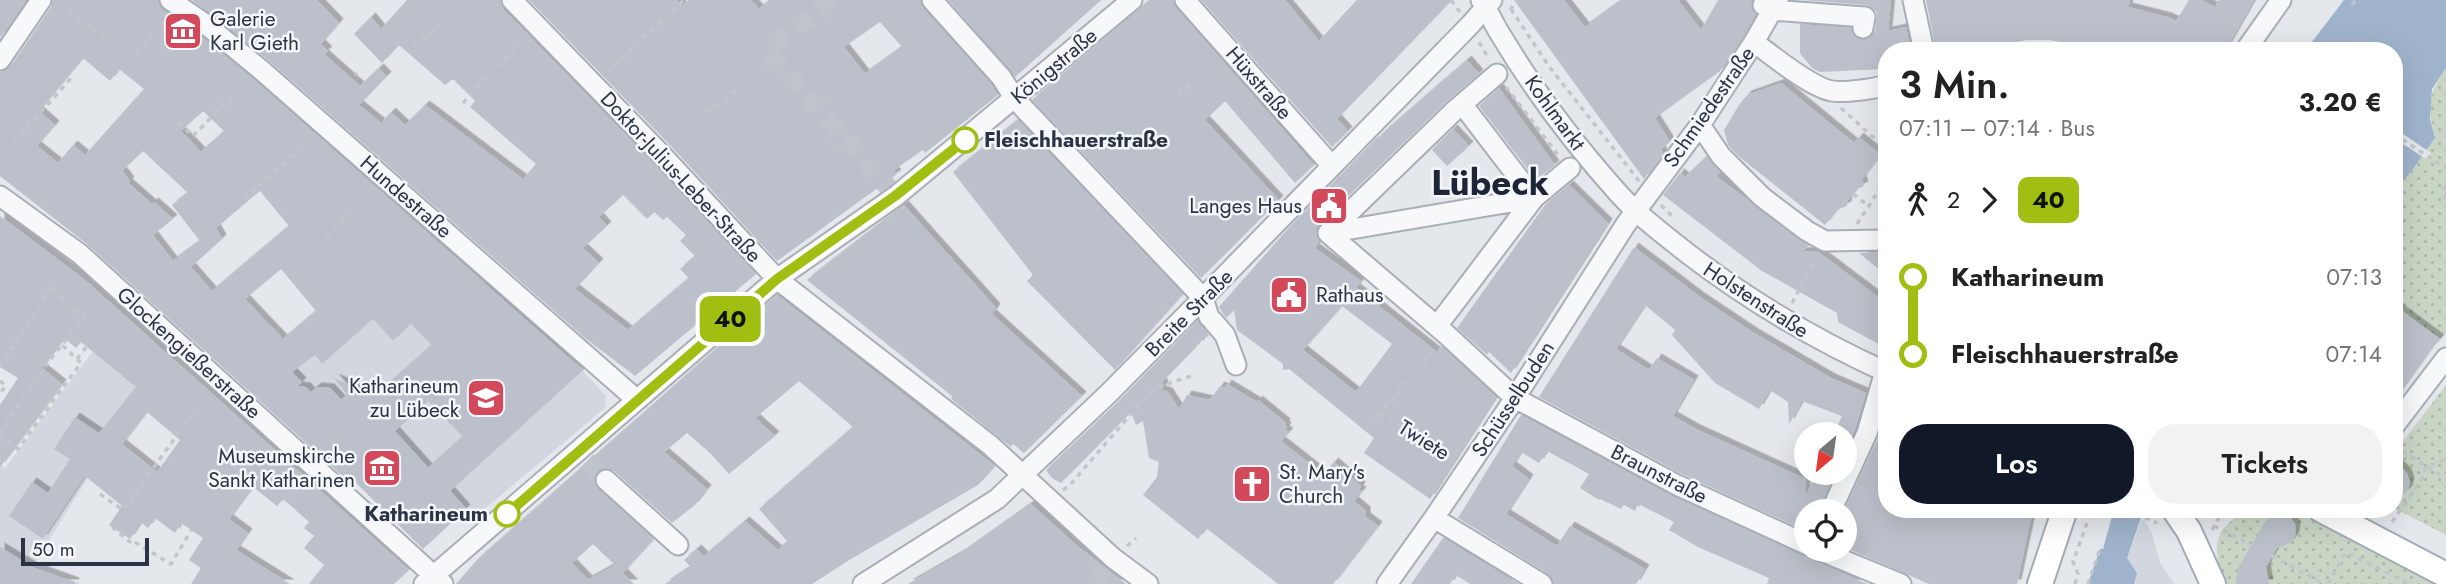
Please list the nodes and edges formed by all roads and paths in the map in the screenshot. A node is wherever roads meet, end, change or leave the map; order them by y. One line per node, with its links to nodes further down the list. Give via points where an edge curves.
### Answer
1 (41, 0): 26 (street)
2 (170, 0): 86 (street, Hundestraße, via 260,69)
3 (512, 0): 31 (street, Doktor-Julius-Leber-Straße)
4 (684, 0): 31 (path)
5 (932, 0): 38 (street)
6 (1132, 0): 38 (street, Königstraße)
7 (1185, 0): 48 (street, Hüxstraße)
8 (1517, 0): 53 (path, via 1511,9 1548,65)
9 (1913, 0): 21 (street)
10 (2281, 0): 22 (street)
11 (2357, 0): 14 (path)
12 (1486, 2): 48 (street, Breite Straße); 60 (street, Kohlmarkt, via 1501,36 1543,97)
13 (1771, 5): 17 (street, via 1865,17); 20 (street, Schmiedestraße)
14 (2352, 5)
15 (68, 12): 19 (path)
16 (445, 19): 24 (path)
17 (1863, 28)
18 (159, 29): 25 (path)
19 (112, 41)
20 (1754, 41): 35 (street); 43 (street, Schmiedestraße)
21 (1922, 42)
22 (2251, 42)
23 (518, 44): 39 (path)
24 (414, 47)
25 (137, 55)
26 (0, 60)
27 (357, 73): 30 (path)
28 (1497, 74): 40 (street)
29 (73, 76): 45 (path)
30 (348, 82)
31 (593, 84): 68 (street, Doktor-Julius-Leber-Straße)
32 (1190, 85): 37 (path)
33 (1878, 88): 35 (street)
34 (738, 89): 41 (path)
35 (1832, 91): 46 (path, via 1837,105)
36 (234, 94): 42 (path, via 193,136)
37 (1179, 96)
38 (1015, 99): 68 (street, Königstraße, via 895,196); 70 (street)
39 (463, 103)
40 (1462, 104): 56 (street); 63 (street)
41 (707, 111)
42 (178, 123)
43 (1700, 125): 53 (street, Schmiedestraße); 66 (street, via 1721,156 1762,197)
44 (2403, 140): 50 (path)
45 (15, 142)
46 (1878, 142)
47 (297, 151): 57 (path)
48 (1332, 166): 70 (street, Breite Straße)
49 (1570, 168): 56 (street)
50 (2446, 168)
51 (2446, 186): 58 (path)
52 (1878, 191): 59 (path)
53 (1648, 193): 60 (street, Schmiedestraße); 62 (path)
54 (1853, 194): 59 (path)
55 (0, 196): 121 (street, Glockengießerstraße, via 80,254)
56 (1534, 198): 63 (street); 73 (street)
57 (245, 199)
58 (2446, 202)
59 (1868, 206): 67 (path)
60 (1635, 211): 80 (street, Holstenstraße, via 1780,319); 85 (street, Schüsselbuden)
61 (351, 216): 64 (path)
62 (1678, 221)
63 (1328, 233): 73 (street, Braunstraße)
64 (326, 236)
65 (1878, 240): 67 (street)
66 (1825, 241): 67 (street); 69 (path)
67 (1846, 241)
68 (777, 279): 86 (street, Königstraße); 96 (street, Doktor-Julius-Leber-Straße)
69 (1792, 303)
70 (1208, 312): 78 (street, via 1225,335); 96 (street, Breite Straße, via 1108,394)
71 (84, 317): 72 (path); 74 (path); 79 (path, via 52,286)
72 (90, 317)
73 (1442, 331): 85 (street, Braunstraße); 89 (path)
74 (62, 345): 77 (path); 91 (path)
75 (88, 346): 77 (path)
76 (2446, 358): 88 (street)
77 (77, 359): 91 (path, via 81,363 18,449)
78 (1236, 365)
79 (0, 367)
80 (1878, 367)
81 (1194, 375): 99 (path, via 1158,387)
82 (0, 382): 83 (path, via 6,386)
83 (0, 393)
84 (1878, 397): 101 (street)
85 (1515, 398): 94 (street, Schüsselbuden); 113 (street, Braunstraße, via 1677,485)
86 (637, 400): 121 (street, Königstraße, via 583,456)
87 (195, 410): 100 (path, via 122,512)
88 (2403, 412)
89 (1380, 413): 90 (path); 94 (path, Twiete)
90 (1365, 430)
91 (0, 434)
92 (2403, 452): 95 (path)
93 (2446, 458): 95 (path)
94 (1468, 468): 103 (street, Schüsselbuden)
95 (2425, 468): 97 (path); 102 (path)
96 (1023, 475): 122 (street, Breite Straße, via 997,499); 123 (street, Doktor-Julius-Leber-Straße, via 1109,563)
97 (2446, 479)
98 (606, 480): 114 (street)
99 (1069, 486)
100 (100, 494)
101 (1837, 499)
102 (2403, 506)
103 (1434, 518): 124 (street, Schüsselbuden); 125 (street)
104 (2062, 518): 127 (main road)
105 (2089, 518): 128 (path, via 2073,562 2078,574)
106 (2180, 518): 130 (main road)
107 (2342, 518): 119 (main road)
108 (2395, 518): 109 (path)
109 (2392, 522)
110 (195, 524): 112 (path, via 171,565)
111 (2214, 526): 115 (path)
112 (112, 527)
113 (1794, 539)
114 (678, 545)
115 (2251, 545)
116 (2100, 549): 129 (path)
117 (2272, 556): 131 (path)
118 (1842, 562): 120 (street)
119 (2446, 575)
120 (1875, 579): 126 (street)
121 (434, 581)
122 (863, 584)
123 (1148, 584)
124 (1387, 584)
125 (1542, 584)
126 (1901, 584)
127 (2039, 584)
128 (2075, 584)
129 (2088, 584)
130 (2213, 584)
131 (2326, 584): 132 (path, via 2346,552)
132 (2410, 584)

